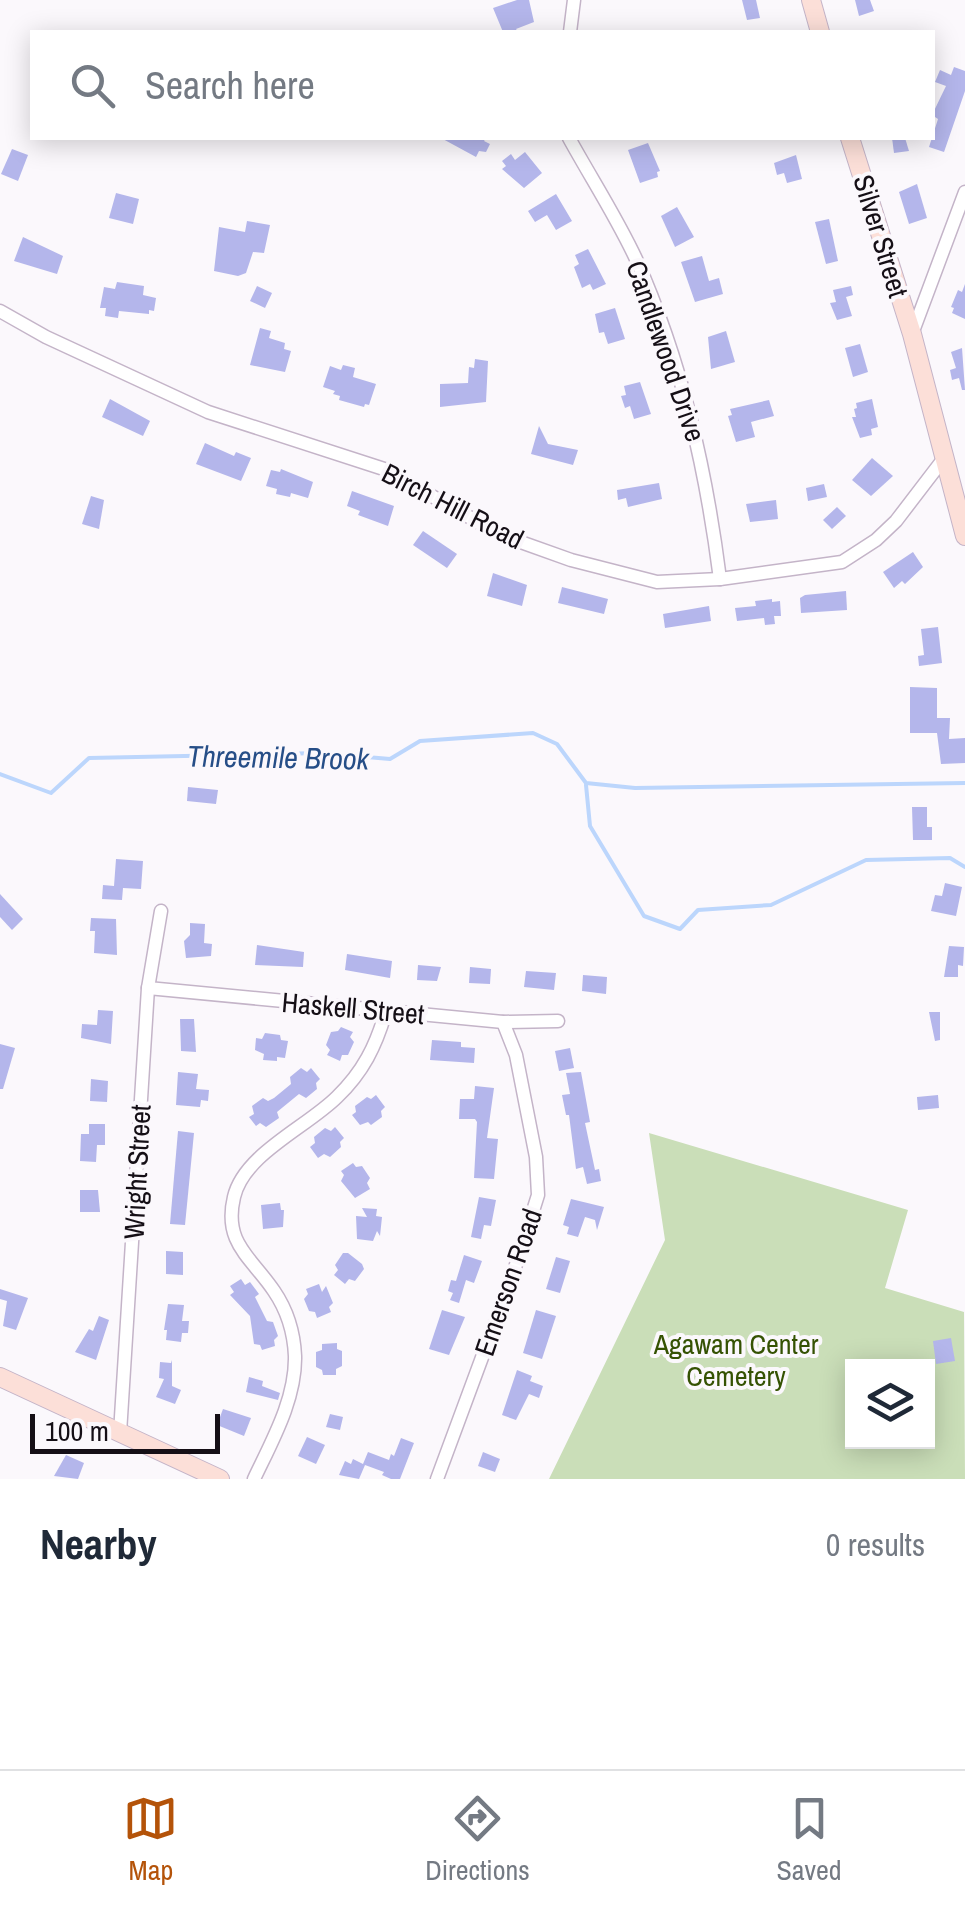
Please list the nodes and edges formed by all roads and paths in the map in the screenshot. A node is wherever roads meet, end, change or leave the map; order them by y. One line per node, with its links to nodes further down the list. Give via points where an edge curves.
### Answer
1 (574, 0): 3 (street)
2 (811, 0): 4 (street)
3 (570, 30)
4 (819, 30)
5 (570, 140): 12 (street, Candlewood Drive, via 634,256 674,360 704,466)
6 (851, 140): 9 (street, Silver Street)
7 (965, 192): 9 (street)
8 (0, 311): 12 (street, Birch Hill Road, via 208,412 384,469 531,547 657,582)
9 (912, 334): 10 (street, Silver Street)
10 (945, 456): 11 (street, Silver Street); 12 (street, Birch Hill Road, via 896,521 854,556)
11 (965, 536)
12 (720, 579)
13 (161, 910): 14 (street, Wright Street)
14 (148, 988): 15 (street, Haskell Street); 19 (street, Wright Street)
15 (386, 1012): 17 (street, Haskell Street); 21 (street, via 360,1072 254,1163 235,1194 234,1238 278,1298 294,1350 288,1397)
16 (558, 1021): 17 (street, Haskell Street)
17 (503, 1022): 22 (street, Emerson Road, via 516,1055 538,1195)
18 (0, 1377): 19 (street)
19 (120, 1433): 20 (street)
20 (220, 1479)
21 (254, 1479)
22 (436, 1479)

